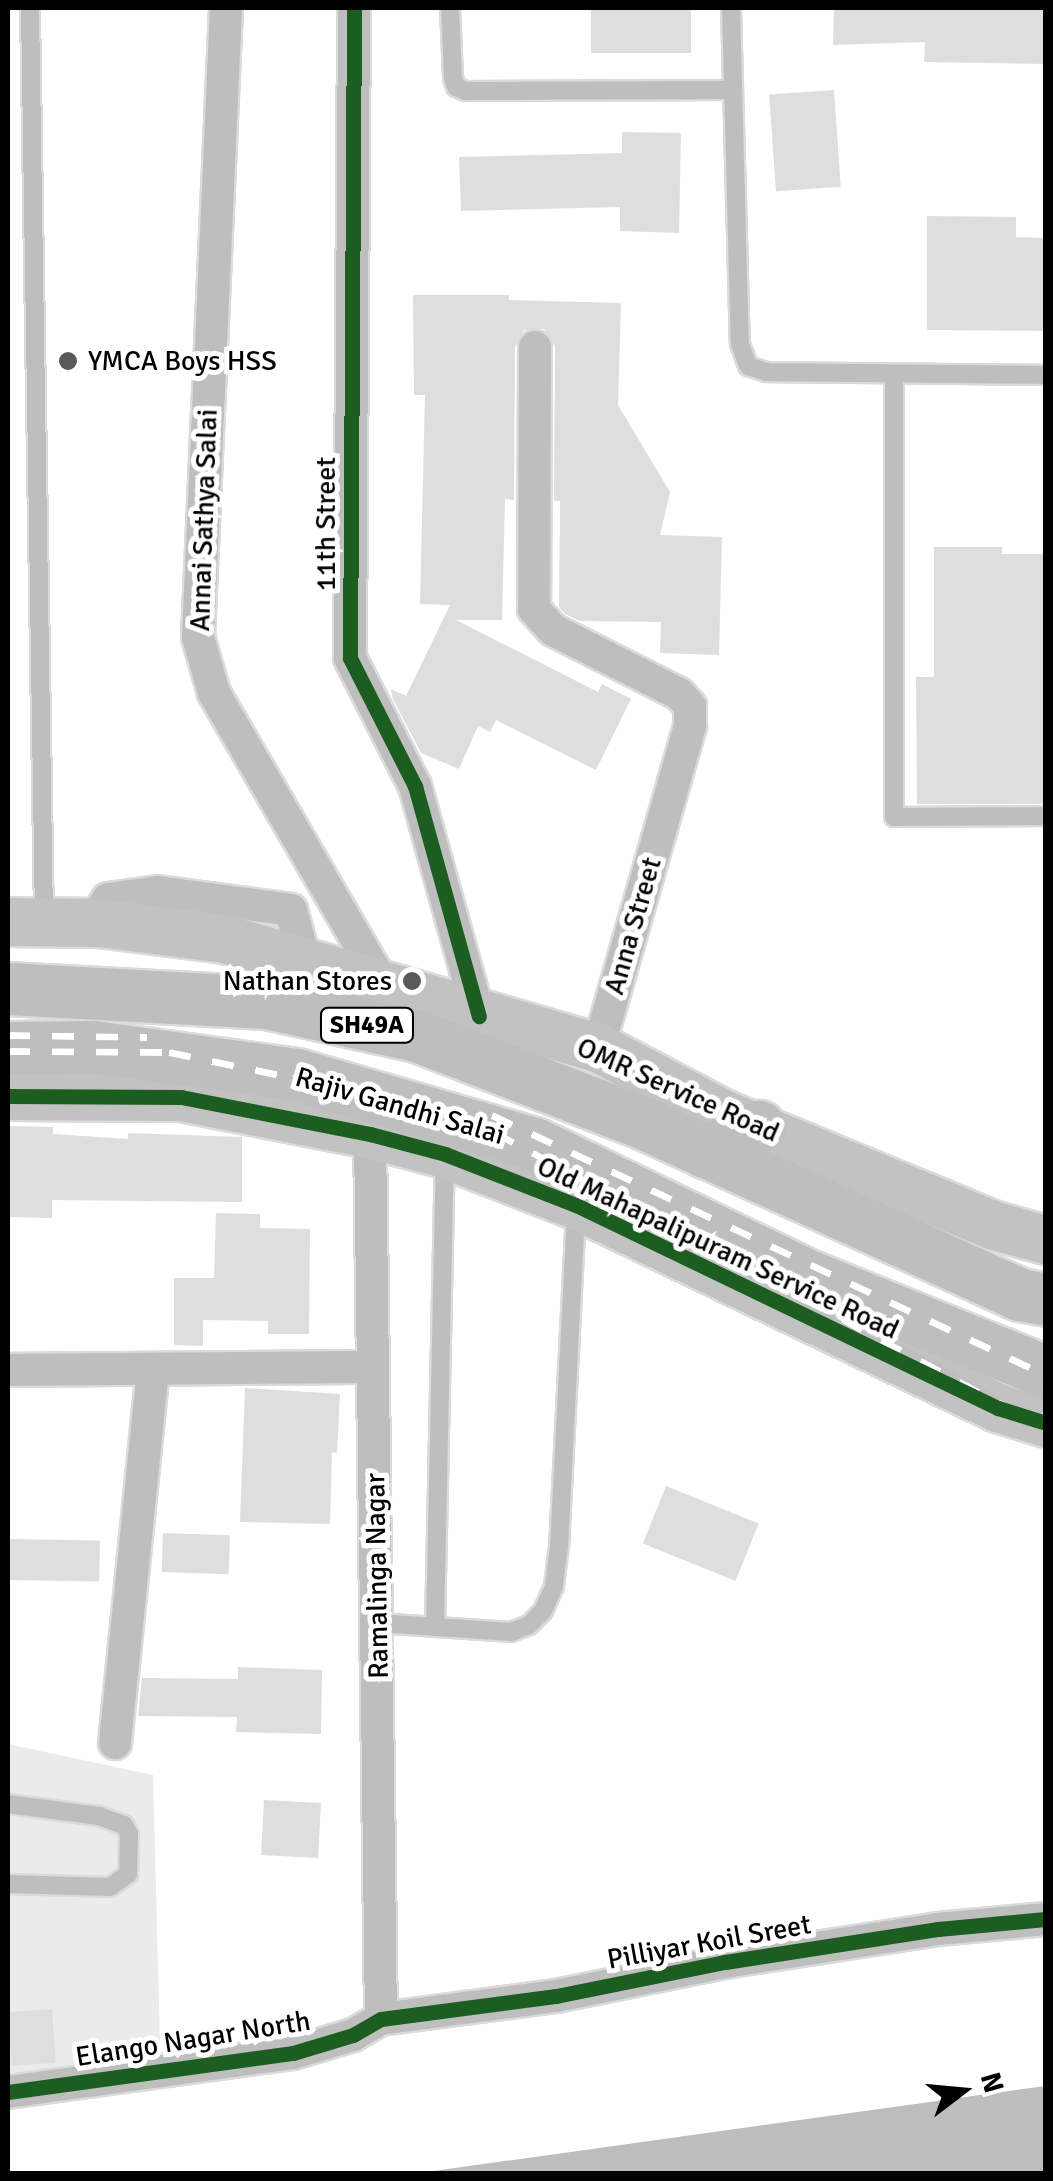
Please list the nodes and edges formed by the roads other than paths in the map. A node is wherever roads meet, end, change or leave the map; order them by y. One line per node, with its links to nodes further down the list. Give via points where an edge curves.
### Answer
1 (30, 8): 11 (lane)
2 (226, 8): 12 (street, Annai Sathya Salai, via 198,638 214,693)
3 (354, 8): 14 (street, 11th Street, via 350,658 415,786)
4 (450, 8): 6 (lane, via 453,78 465,91)
5 (731, 8): 6 (lane)
6 (732, 90): 8 (lane, via 740,344 748,366 766,372)
7 (534, 347): 16 (street, Anna Street, via 534,609 553,630 679,694 690,706 690,726)
8 (894, 374): 9 (lane); 10 (lane, via 894,817)
9 (1046, 376)
10 (1046, 816)
11 (26, 922): 12 (street, OMR Service Road, via 224,939)
12 (384, 986): 14 (street, OMR Service Road)
13 (8, 988): 21 (main road, SH49A, via 266,1003 417,1036)
14 (478, 1016): 16 (street, OMR Service Road)
15 (8, 1048): 18 (main road, Rajiv Gandhi Salai / SH49A, via 93,1047 278,1072)
16 (598, 1048): 19 (street, OMR Service Road)
17 (8, 1096): 18 (street, via 181,1097)
18 (374, 1116): 20 (main road); 25 (street, Ramalinga Nagar); 28 (main road, Rajiv Gandhi Salai / SH49A, via 536,1144 806,1275)
19 (759, 1127): 21 (main road); 23 (street, OMR Service Road, via 995,1226)
20 (432, 1151): 22 (street, Old Mahapalipuram Service Road); 31 (lane)
21 (705, 1152): 24 (main road, SH49A)
22 (576, 1206): 29 (street, Old Mahapalipuram Service Road, via 998,1408); 31 (lane, via 554,1586 544,1611 512,1632)
23 (1046, 1240)
24 (1046, 1300)
25 (374, 1367): 27 (street); 30 (street, Ramalinga Nagar)
26 (8, 1370): 27 (street)
27 (152, 1370): 32 (street)
28 (1046, 1372)
29 (1046, 1423)
30 (378, 1622): 31 (lane); 36 (street, Ramalinga Nagar)
31 (435, 1628)
32 (114, 1743)
33 (8, 1804): 34 (lane, via 124,1825 128,1874 110,1888)
34 (8, 1884)
35 (1046, 1919): 36 (street, Pilliyar Koil Sreet, via 938,1929 556,1996)
36 (381, 2019): 37 (street, Elango Nagar North, via 294,2053)
37 (8, 2092)

